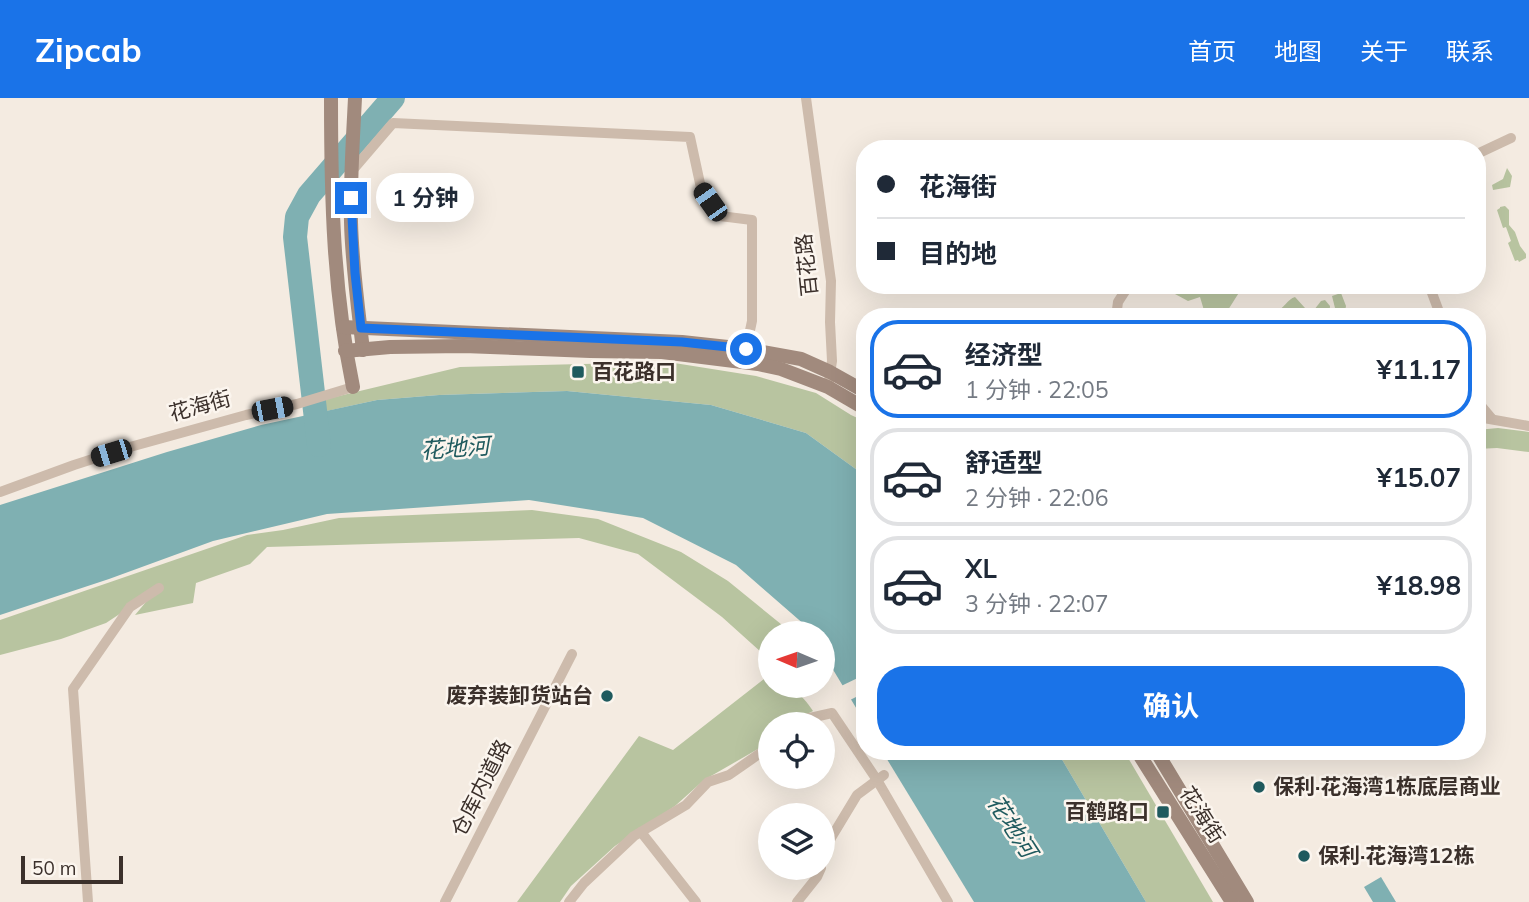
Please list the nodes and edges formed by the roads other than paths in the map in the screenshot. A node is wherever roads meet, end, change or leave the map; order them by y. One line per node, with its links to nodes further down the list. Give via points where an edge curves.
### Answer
1 (355, 98): 6 (street)
2 (806, 98): 12 (street, 百花路, via 831,281)
3 (331, 99): 7 (street, 花海街, via 331,193)
4 (1511, 138): 5 (street)
5 (1486, 150)
6 (351, 172): 8 (street); 9 (street, via 393,124 690,136 701,188 720,216 752,220 752,321)
7 (343, 327): 8 (street); 11 (street, 花海街)
8 (361, 328): 9 (street, via 682,342); 10 (street)
9 (746, 349): 12 (street, via 801,359)
10 (363, 350): 11 (street); 12 (street, via 464,346 662,352 758,364)
11 (345, 351): 13 (street, 花海街)
12 (829, 380): 14 (street); 15 (street)
13 (353, 387): 20 (street, 花海街, via 130,447)
14 (856, 388)
15 (856, 402)
16 (1486, 412): 18 (street)
17 (1486, 418): 18 (street)
18 (1492, 419): 19 (street)
19 (1529, 426)
20 (0, 492)
21 (159, 588): 33 (street, via 130,607 73,689)
22 (572, 654): 34 (street, 仓库内道路)
23 (835, 717): 24 (street)
24 (856, 744)
25 (758, 755): 31 (street, via 729,775 708,782 686,805)
26 (868, 760): 29 (street)
27 (1143, 760): 39 (street, 花海街)
28 (1161, 760): 40 (street, 花海街)
29 (881, 777): 30 (street, via 857,795); 38 (street)
30 (835, 831)
31 (641, 832): 35 (street, via 583,883); 36 (street)
32 (815, 880): 37 (street)
33 (88, 902)
34 (445, 902)
35 (569, 902)
36 (696, 902)
37 (797, 902)
38 (948, 902)
39 (1232, 902)
40 (1247, 902)

